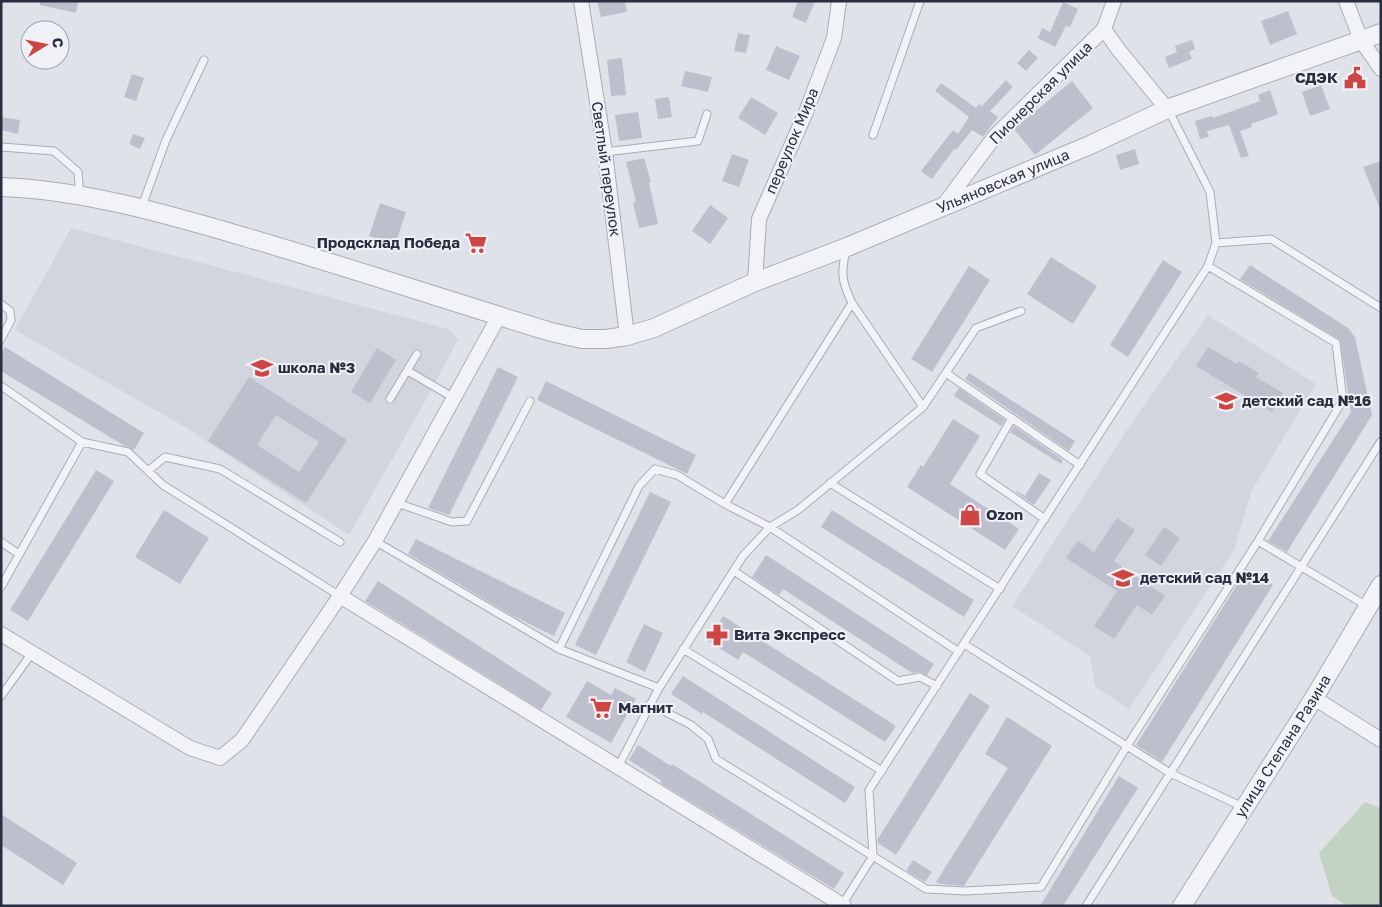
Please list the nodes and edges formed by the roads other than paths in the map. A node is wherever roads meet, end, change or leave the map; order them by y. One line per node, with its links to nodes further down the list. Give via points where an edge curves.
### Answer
1 (581, 1): 15 (street, Светлый переулок)
2 (840, 1): 23 (street, переулок Мира, via 834,38 759,219)
3 (920, 1): 13 (lane)
4 (1114, 1): 6 (street, Пионерская улица)
5 (1346, 1): 8 (street)
6 (1104, 29): 11 (street); 18 (street, Пионерская улица, via 995,136)
7 (1381, 33): 8 (street, Ульяновская улица)
8 (1361, 40): 10 (street); 11 (street, Ульяновская улица)
9 (204, 60): 19 (lane, via 166,140)
10 (1381, 69)
11 (1168, 109): 18 (street, Ульяновская улица); 20 (lane, via 1210,192)
12 (707, 114): 15 (lane, via 698,141)
13 (873, 135)
14 (1, 147): 17 (lane, via 54,151 78,172)
15 (605, 152): 29 (street, Светлый переулок)
16 (1, 187): 17 (street, Ульяновская улица)
17 (80, 196): 19 (street, Ульяновская улица)
18 (944, 206): 21 (street, Ульяновская улица)
19 (141, 209): 28 (street, Ульяновская улица, via 268,244)
20 (1216, 243): 22 (lane); 26 (lane, via 1271,239)
21 (847, 247): 23 (street, Ульяновская улица); 24 (lane, via 843,284)
22 (1208, 266): 42 (lane); 50 (lane, via 1336,343 1343,400)
23 (755, 282): 29 (street, Ульяновская улица, via 654,328)
24 (852, 302): 38 (lane); 46 (lane)
25 (1, 304): 30 (lane, via 10,311 11,320)
26 (1381, 308)
27 (1021, 311): 33 (lane, via 976,328)
28 (499, 316): 29 (street, Ульяновская улица, via 582,339); 36 (street)
29 (627, 336)
30 (1, 339)
31 (416, 354): 32 (lane)
32 (408, 371): 35 (lane); 36 (lane)
33 (946, 373): 38 (lane); 39 (lane)
34 (1, 386): 41 (lane)
35 (390, 398)
36 (454, 398): 45 (street)
37 (530, 401): 45 (lane, via 467,520 452,522)
38 (923, 407): 44 (lane)
39 (1012, 418): 42 (lane); 47 (lane, via 980,474)
40 (1381, 441): 54 (lane)
41 (82, 442): 43 (lane, via 128,452); 53 (lane)
42 (1080, 465): 47 (lane)
43 (148, 471): 52 (lane, via 165,457 220,469); 59 (lane, via 163,485)
44 (830, 483): 48 (lane, via 798,510); 58 (lane)
45 (397, 504): 49 (street)
46 (725, 504): 48 (lane); 63 (lane, via 677,475 655,469 638,486)
47 (1045, 519): 58 (lane)
48 (770, 527): 55 (lane, via 743,556); 65 (lane)
49 (375, 541): 59 (street); 63 (lane)
50 (1258, 541): 54 (lane); 73 (lane)
51 (1, 542): 53 (lane)
52 (340, 542)
53 (20, 554): 57 (lane)
54 (1300, 566): 60 (lane); 76 (lane)
55 (734, 571): 64 (lane); 67 (lane, via 898,681 920,677)
56 (1381, 585): 60 (street, улица Степана Разина)
57 (1, 587)
58 (1000, 589): 62 (lane)
59 (340, 596): 66 (street, via 242,740 220,758 190,748); 74 (street)
60 (1367, 606): 70 (street, улица Степана Разина)
61 (1, 634): 66 (street)
62 (964, 644): 65 (lane); 73 (lane)
63 (559, 649): 68 (lane)
64 (684, 649): 68 (lane); 75 (lane)
65 (960, 652): 67 (lane)
66 (32, 653): 69 (lane)
67 (938, 686): 75 (lane)
68 (659, 688): 71 (lane)
69 (1, 696)
70 (1314, 698): 72 (street); 77 (street, улица Степана Разина)
71 (650, 704): 74 (lane); 78 (lane, via 691,725 708,739 716,758)
72 (1381, 740)
73 (1127, 746): 76 (lane); 78 (lane, via 1041,887 965,891 926,889)
74 (618, 766): 79 (street)
75 (882, 771): 78 (lane, via 870,790)
76 (1170, 773): 77 (lane); 80 (lane)
77 (1243, 807): 81 (street, улица Степана Разина)
78 (873, 856): 79 (lane)
79 (843, 905)
80 (1086, 906)
81 (1182, 906)

